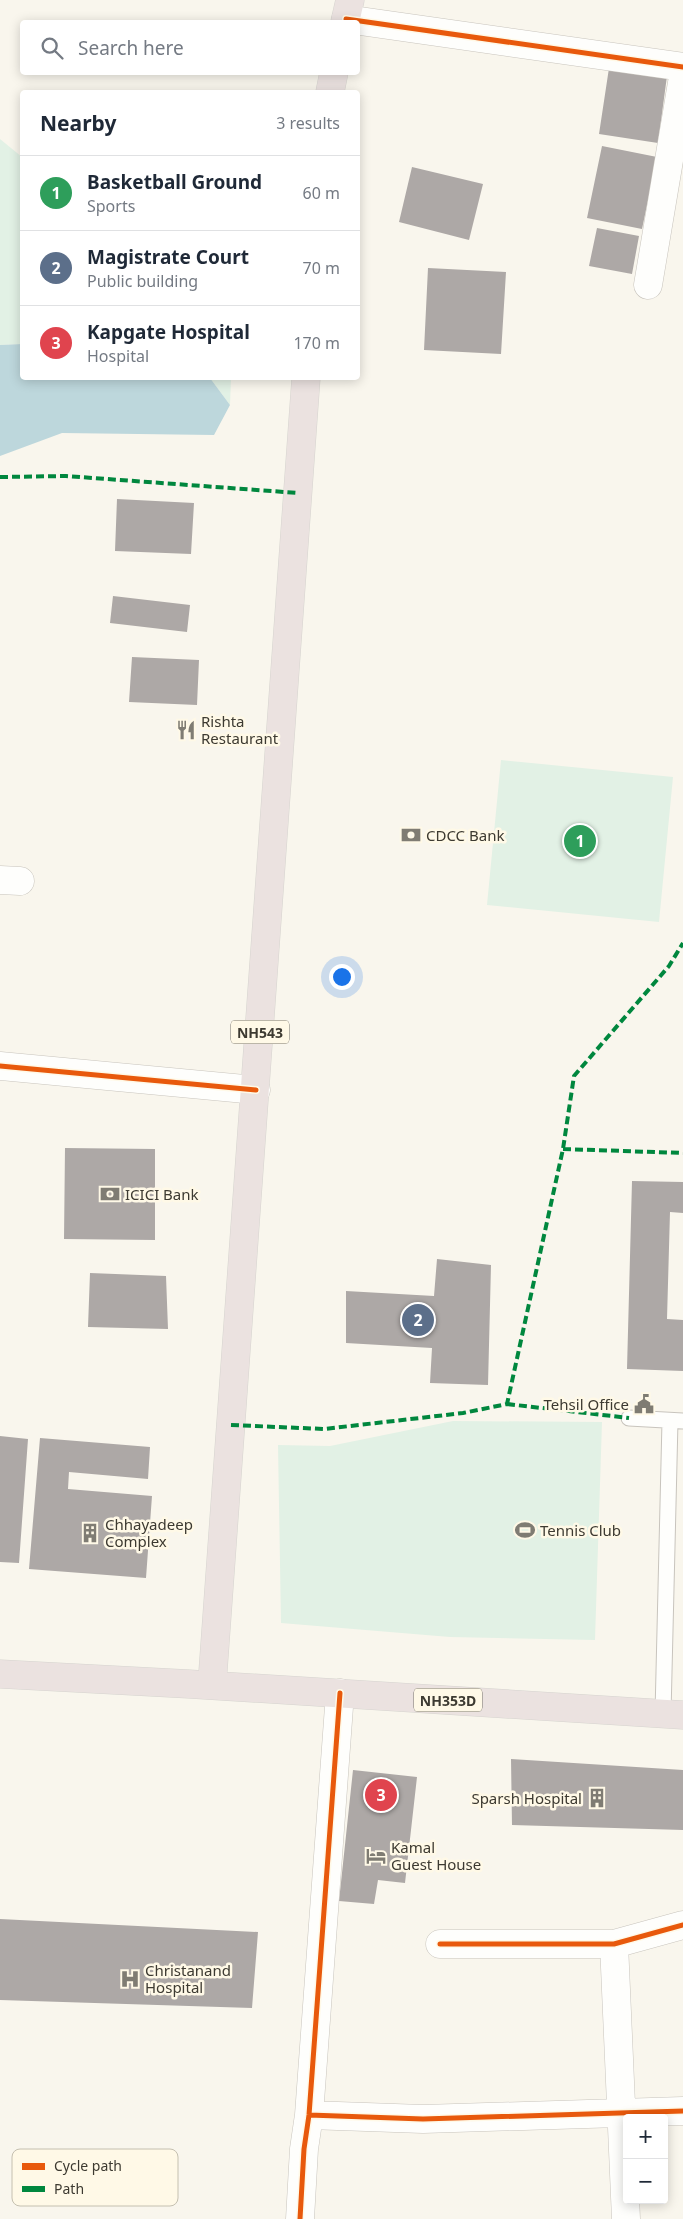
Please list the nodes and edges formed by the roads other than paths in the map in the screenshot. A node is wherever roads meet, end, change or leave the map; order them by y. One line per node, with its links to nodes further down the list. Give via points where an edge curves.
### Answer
1 (347, 14): 2 (street)
2 (683, 67)
3 (333, 75): 5 (highway)
4 (683, 78): 6 (street)
5 (330, 90)
6 (648, 285)
7 (306, 380): 9 (highway, NH543)
8 (0, 1066): 9 (street)
9 (256, 1090): 13 (highway, NH543)
10 (629, 1418): 11 (lane)
11 (677, 1421): 15 (lane)
12 (0, 1674): 13 (highway, NH353D)
13 (212, 1685): 14 (highway, NH353D)
14 (340, 1693): 15 (highway, NH353D); 21 (street)
15 (673, 1715)
16 (683, 1925): 18 (street)
17 (440, 1944): 18 (street)
18 (614, 1944): 20 (street)
19 (683, 2111): 20 (street)
20 (620, 2113): 21 (street, via 423,2119); 23 (street)
21 (310, 2115): 22 (street, via 304,2148)
22 (300, 2219)
23 (626, 2219)

